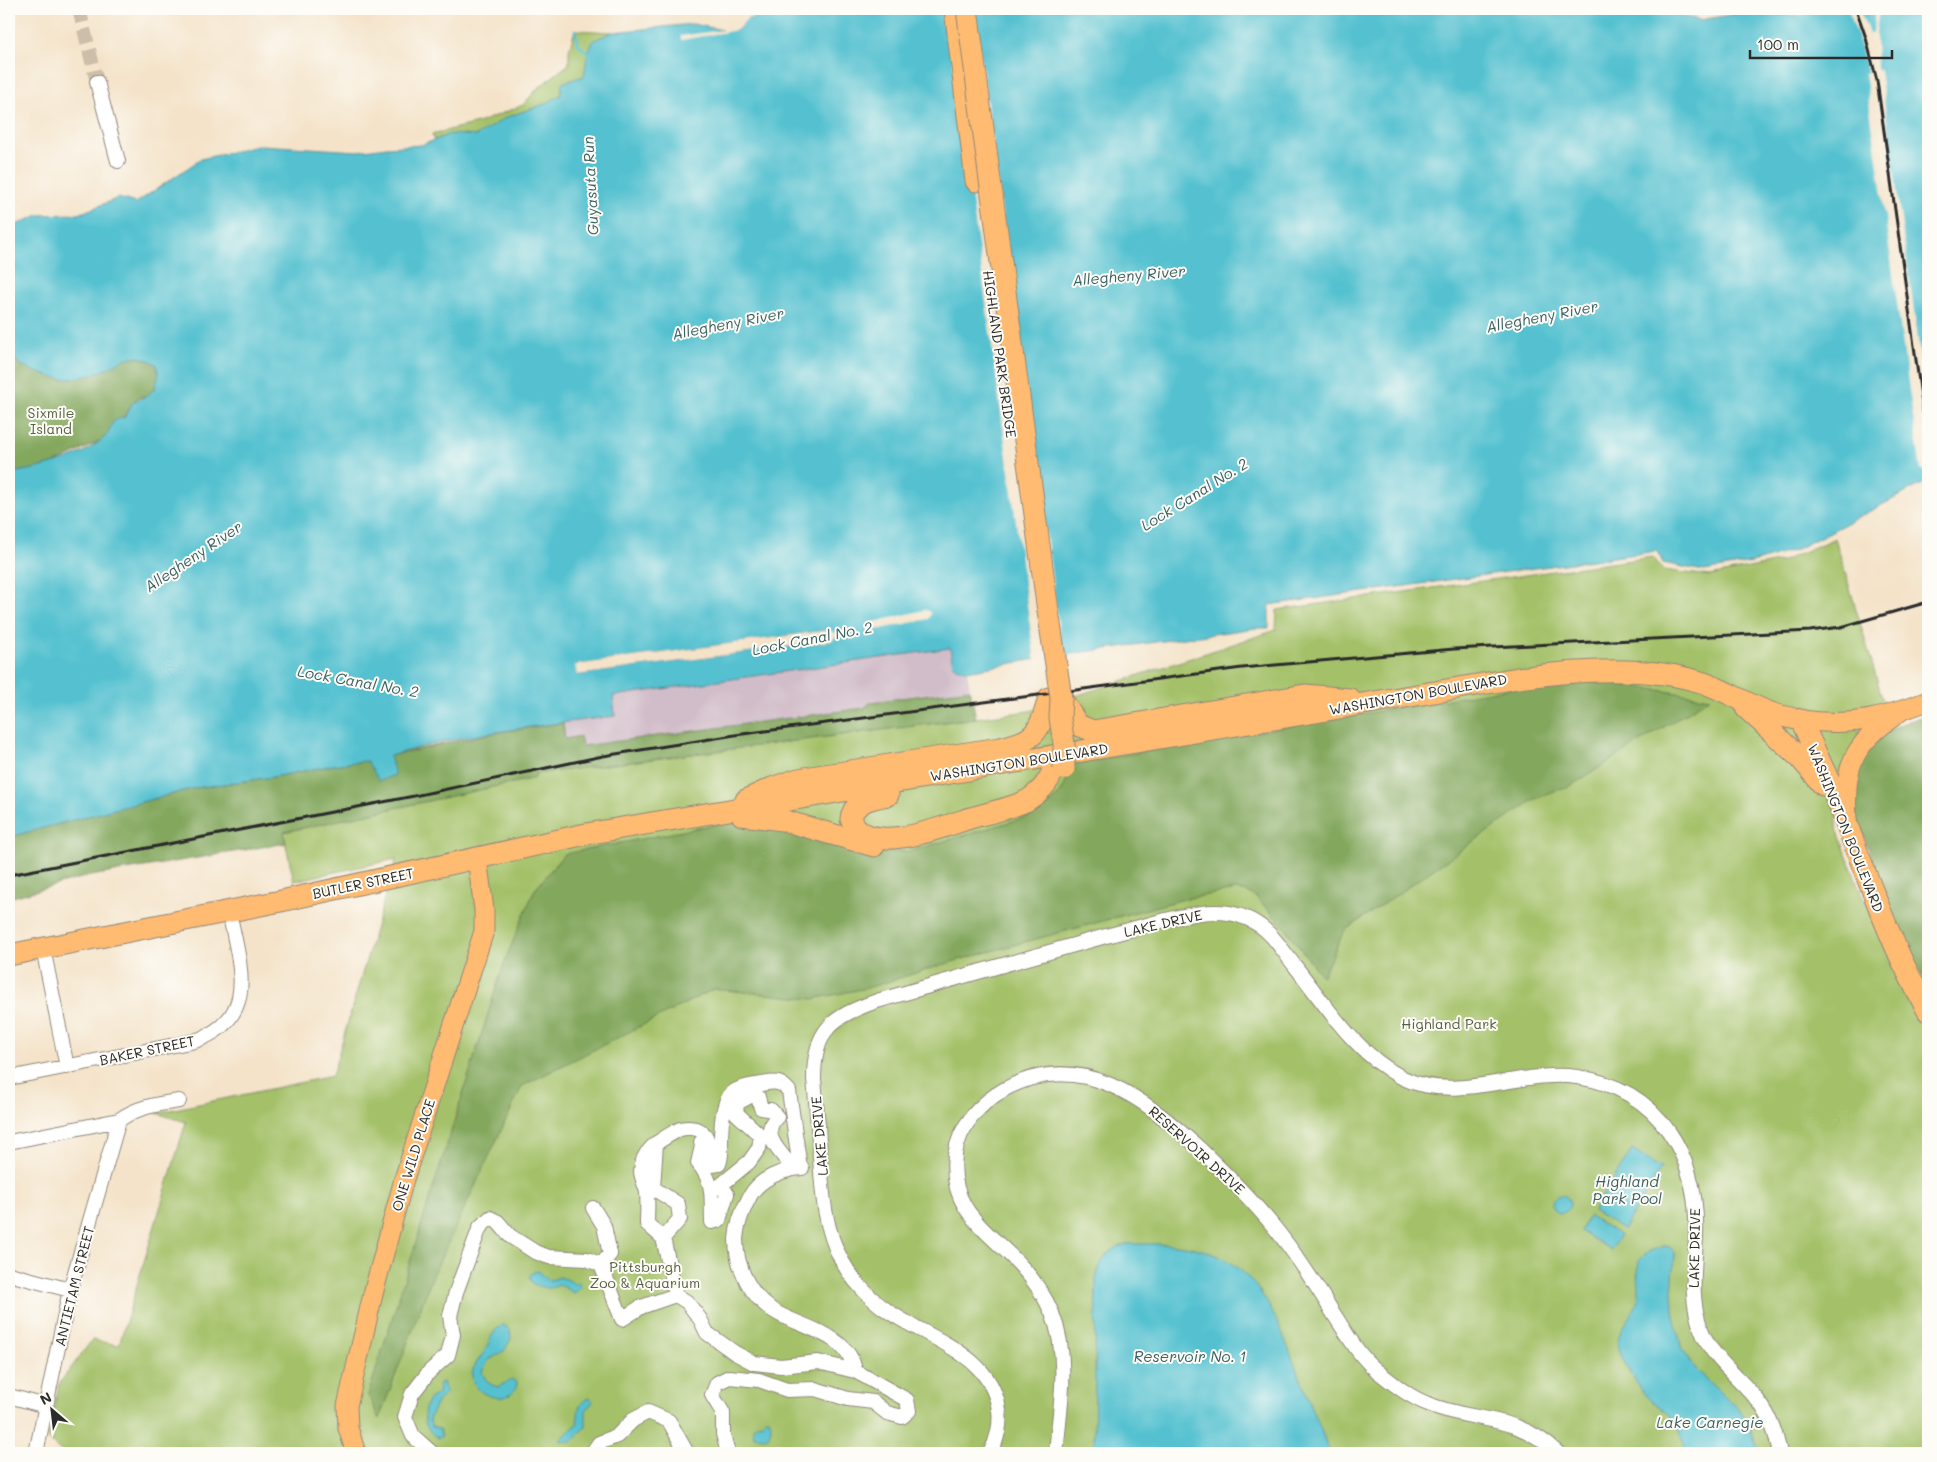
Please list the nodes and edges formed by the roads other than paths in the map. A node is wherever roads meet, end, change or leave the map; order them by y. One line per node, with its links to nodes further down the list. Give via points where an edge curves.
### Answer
1 (955, 9): 6 (highway, HIGHLAND PARK BRIDGE, via 976,181)
2 (966, 9): 6 (highway, HIGHLAND PARK BRIDGE, bridge, via 1047,604)
3 (97, 82): 4 (street)
4 (118, 161)
5 (1731, 694): 7 (highway, WASHINGTON BOULEVARD, via 1666,674 1583,672 1518,678); 10 (highway, WASHINGTON BOULEVARD, via 1771,713); 13 (highway, via 1800,758 1826,788)
6 (1055, 698): 7 (highway, via 1078,725 1093,731 1305,695); 11 (highway); 12 (highway, via 1036,733 1018,743 798,779)
7 (1378, 701): 11 (highway, WASHINGTON BOULEVARD)
8 (1928, 701): 9 (main road)
9 (1901, 711): 10 (main road, via 1854,722); 13 (main road, via 1868,737 1852,759)
10 (1800, 720): 13 (highway, WASHINGTON BOULEVARD)
11 (1059, 765): 11 (highway, via 1046,786 1026,801 912,835 893,838 870,836 856,828 851,819 854,809 870,799); 12 (highway, WASHINGTON BOULEVARD); 12 (highway, via 1055,789 1030,809 904,846 867,845 782,820)
12 (716, 812): 14 (highway, BUTLER STREET, via 586,834)
13 (1845, 818): 18 (highway, WASHINGTON BOULEVARD, via 1886,928)
14 (477, 858): 15 (highway, BUTLER STREET); 39 (main road, ONE WILD PLACE, via 484,931 404,1179 373,1294 347,1406 348,1428)
15 (229, 911): 16 (highway, BUTLER STREET); 19 (street, BAKER STREET, via 241,992 236,1009 225,1024 195,1041)
16 (43, 948): 17 (highway, BUTLER STREET); 19 (street)
17 (9, 955)
18 (1928, 1011)
19 (68, 1066): 20 (street, BAKER STREET)
20 (9, 1078)
21 (179, 1101): 24 (street, via 151,1105 130,1112)
22 (793, 1115): 23 (street); 25 (street, via 789,1091 776,1081 747,1087 732,1093 726,1101 719,1164 712,1165 708,1160 705,1135 701,1131); 27 (street)
23 (777, 1117): 25 (street, via 771,1110 761,1108 758,1097 752,1095 737,1103 736,1113 761,1136 759,1148 749,1162 721,1185 727,1194 719,1220 712,1222 711,1186 708,1174 698,1163 702,1146); 27 (street, via 772,1121 770,1136 776,1148)
24 (119, 1120): 26 (street); 33 (street, ANTIETAM STREET)
25 (691, 1133): 28 (street, via 684,1127 649,1149 641,1171)
26 (9, 1142)
27 (800, 1169): 35 (street, via 766,1179 752,1191 742,1212 736,1238 738,1263 749,1286 762,1301 778,1314 821,1333 843,1348)
28 (650, 1191): 30 (street, via 647,1224); 30 (street, via 678,1204 680,1219)
29 (593, 1208): 31 (street, via 604,1226 610,1254)
30 (664, 1238): 34 (street)
31 (601, 1265): 34 (street, via 622,1319 641,1307); 40 (street, via 587,1259 549,1257 535,1252 490,1218 480,1227 450,1316 453,1335 448,1355 428,1372 412,1394 405,1417 414,1436)
32 (9, 1274): 33 (street)
33 (70, 1290): 37 (street, ANTIETAM STREET)
34 (676, 1295): 35 (street, via 687,1302 707,1333 754,1363 781,1366 818,1362)
35 (855, 1371): 43 (street, via 907,1400 910,1411 902,1417 873,1402 848,1399 815,1389 787,1390 758,1380 729,1377 717,1382 712,1395 723,1413 723,1434)
36 (9, 1396): 37 (street)
37 (46, 1406): 38 (street, ANTIETAM STREET)
38 (36, 1453)
39 (356, 1453)
40 (432, 1453)
41 (592, 1453): 42 (street, via 599,1443 617,1436 633,1420 648,1412 669,1421)
42 (687, 1453)
43 (728, 1453)
44 (990, 1453): 47 (street, LAKE DRIVE, via 1000,1417 996,1396 984,1373 962,1354 880,1305 853,1276 837,1250 824,1206 814,1079 814,1062 821,1038 827,1028 847,1011 877,1001 1118,933 1197,913 1221,912 1241,916 1263,928 1350,1035 1375,1059 1402,1078 1445,1088 1546,1076 1581,1078 1600,1082 1631,1097 1661,1121 1679,1148 1691,1178 1696,1216 1692,1284 1700,1327 1718,1359 1767,1414)
45 (1056, 1453): 46 (street, RESERVOIR DRIVE, via 1063,1360 1051,1313 1022,1266 971,1216 959,1193 954,1168 958,1140 972,1117 988,1100 1015,1084 1068,1074 1104,1081 1131,1094 1221,1169 1287,1244 1353,1343 1376,1370 1418,1400 1516,1426)
46 (1558, 1453)
47 (1780, 1453)

